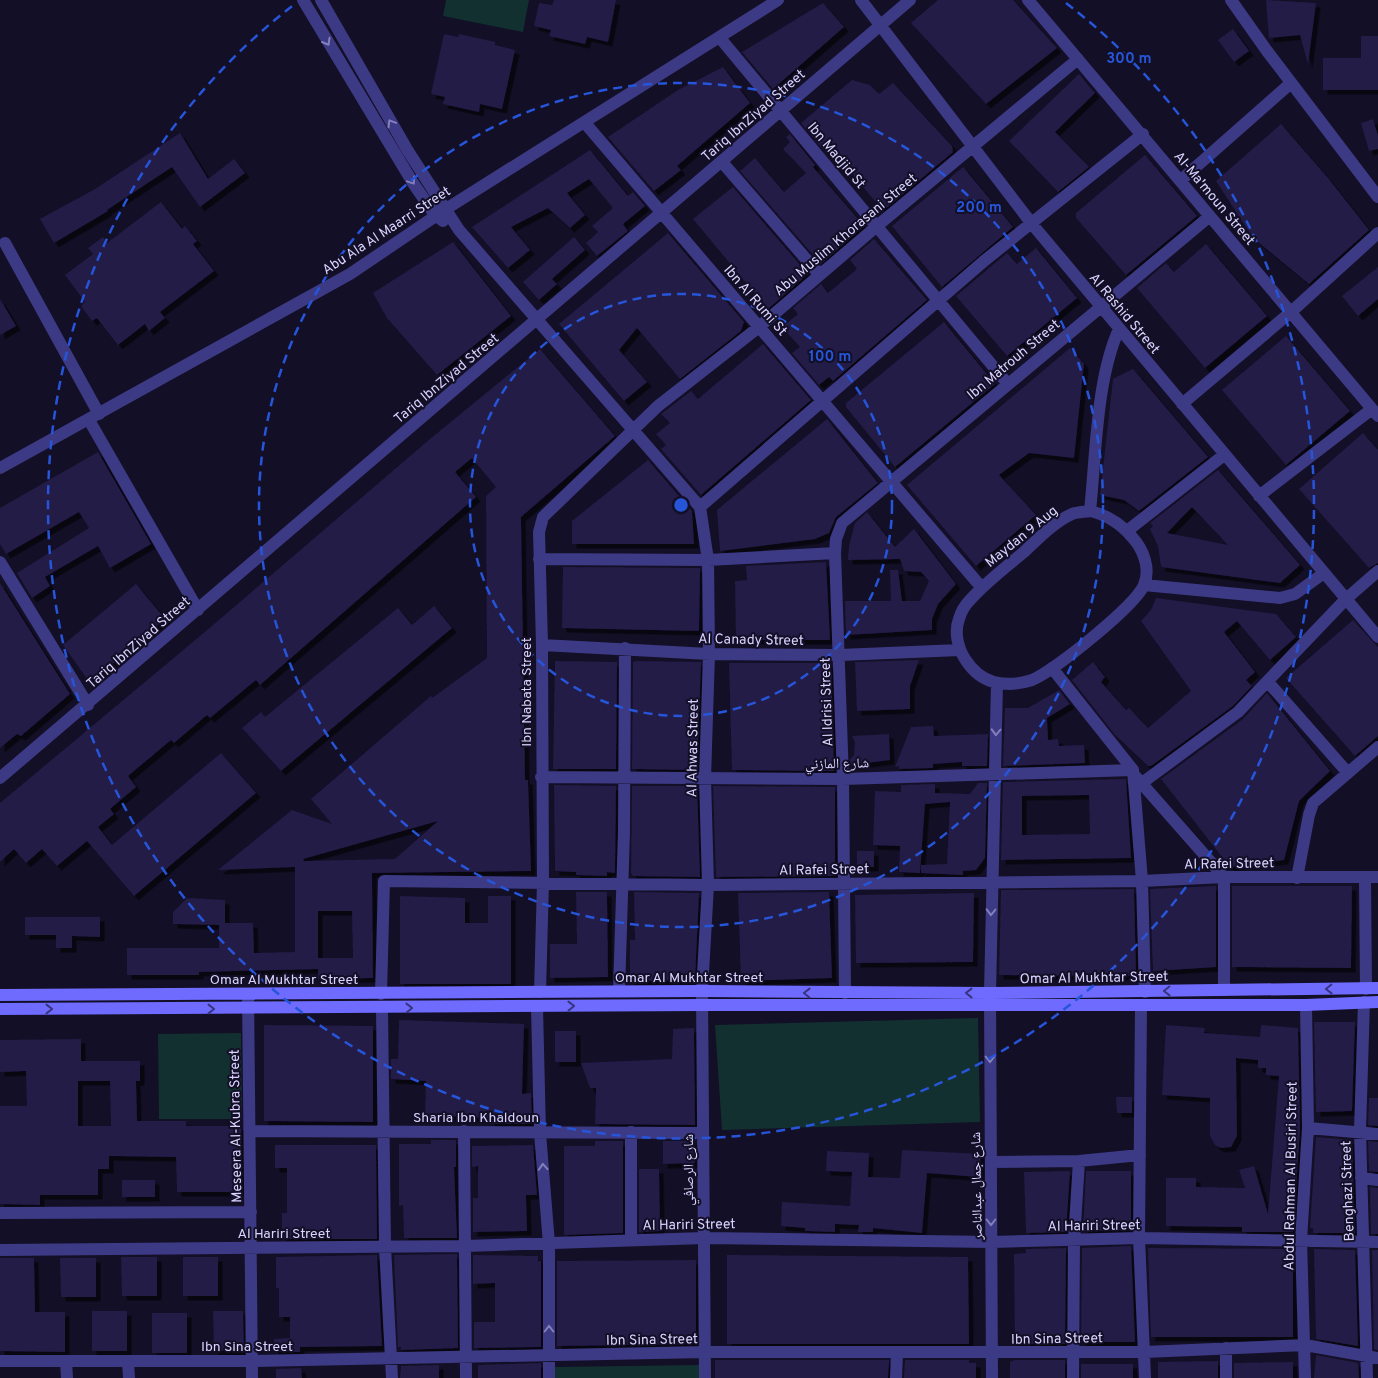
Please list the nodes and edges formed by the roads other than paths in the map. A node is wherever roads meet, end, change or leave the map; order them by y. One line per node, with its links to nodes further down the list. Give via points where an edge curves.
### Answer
1 (303, 0): 19 (street, one-way to 19, via 386,140)
2 (321, 0): 19 (street, one-way to 2)
3 (778, 0): 9 (street, Abu Ala Al Maarri Street)
4 (861, 0): 8 (street, Al Rashid Street)
5 (910, 0): 8 (street, Tariq IbnZiyad Street)
6 (1028, 0): 10 (street, Al-Ma'moun Street)
7 (1231, 0): 11 (street)
8 (880, 25): 12 (street, Tariq IbnZiyad Street); 15 (street, Al Rashid Street)
9 (720, 38): 12 (street, Ibn Madjid St); 13 (street, Abu Ala Al Maarri Street)
10 (1078, 59): 14 (street, Al-Ma'moun Street); 15 (street, Abu Muslim Khorasani Street)
11 (1291, 83): 17 (street); 18 (street)
12 (781, 111): 16 (street, Tariq IbnZiyad Street); 23 (street, Ibn Madjid St)
13 (585, 123): 19 (street, Abu Ala Al Maarri Street); 20 (street, Ibn Al Rumi St)
14 (1143, 134): 17 (street, Al-Ma'moun Street); 22 (street)
15 (972, 148): 22 (street, Al Rashid Street); 23 (street, Abu Muslim Khorasani Street)
16 (722, 162): 20 (street, Tariq IbnZiyad Street); 26 (street)
17 (1181, 180): 21 (street, Al-Ma'moun Street)
18 (1378, 197)
19 (441, 212): 30 (street); 37 (street, Abu Ala Al Maarri Street, via 350,274)
20 (662, 213): 30 (street, Tariq IbnZiyad Street); 31 (street, Ibn Al Rumi St)
21 (1210, 216): 28 (street, Ibn Matrouh Street); 29 (street, Al-Ma'moun Street)
22 (1032, 224): 27 (street); 28 (street, Al Rashid Street)
23 (877, 226): 26 (street, Abu Muslim Khorasani Street); 27 (street, Ibn Madjid St)
24 (1378, 233): 29 (street)
25 (5, 243): 37 (street)
26 (819, 274): 31 (street, Abu Muslim Khorasani Street)
27 (938, 300): 33 (street, Ibn Madjid St); 34 (street)
28 (1100, 306): 32 (street, Al Rashid Street); 33 (street, Ibn Matrouh Street)
29 (1291, 312): 35 (street); 36 (street, Al-Ma'moun Street)
30 (536, 321): 38 (street); 56 (street, Tariq IbnZiyad Street)
31 (759, 327): 34 (street, Ibn Al Rumi St); 38 (street, Abu Muslim Khorasani Street, via 688,381)
32 (1119, 330): 35 (street, Al Rashid Street); 44 (street, via 1108,356)
33 (1007, 383): 41 (street, Ibn Matrouh Street)
34 (823, 401): 41 (street, Ibn Al Rumi St); 43 (street)
35 (1182, 404): 39 (street, Al Rashid Street)
36 (1375, 412): 42 (street)
37 (94, 417): 40 (street, Abu Ala Al Maarri Street); 56 (street)
38 (632, 431): 43 (street); 48 (street, Ibn Nabata Street, via 543,517 539,525)
39 (1224, 454): 42 (street, Al Rashid Street); 46 (street)
40 (0, 468)
41 (892, 482): 45 (street, Ibn Matrouh Street); 54 (street, Ibn Al Rumi St)
42 (1259, 496): 52 (street, Al Rashid Street)
43 (700, 507): 49 (street, Al Ahwas Street)
44 (1090, 512): 46 (street, via 1107,517); 54 (street, Maydan 9 Aug, via 1071,514)
45 (838, 529): 47 (street, Al Idrisi Street)
46 (1127, 531): 53 (street, via 1144,555)
47 (835, 554): 49 (street); 62 (street, Al Idrisi Street)
48 (539, 559): 49 (street); 58 (street, Ibn Nabata Street)
49 (708, 560): 61 (street, Al Ahwas Street)
50 (0, 562): 66 (street)
51 (1378, 571): 55 (street)
52 (1324, 573): 53 (street, via 1295,594 1280,598); 55 (street, Al Rashid Street)
53 (1144, 585): 63 (street, via 1128,606)
54 (982, 588): 60 (street, Maydan 9 Aug, via 958,620)
55 (1346, 599): 57 (street, Al Rashid Street); 64 (street)
56 (198, 610): 66 (street, Tariq IbnZiyad Street)
57 (1378, 637)
58 (542, 645): 59 (street, Al Canady Street); 71 (street, Ibn Nabata Street)
59 (625, 648): 61 (street, Al Canady Street); 72 (street)
60 (960, 650): 62 (street, Al Canady Street); 65 (street, via 979,675)
61 (709, 654): 62 (street, Al Canady Street); 74 (street, Al Ahwas Street)
62 (840, 655): 75 (street, Al Idrisi Street)
63 (1052, 668): 65 (street, via 1031,680); 68 (street)
64 (1268, 682): 69 (street); 76 (street, via 1238,712)
65 (998, 683): 70 (street, شارع جمال عبدالناصر, one-way to 70)
66 (88, 705): 73 (street, Tariq IbnZiyad Street)
67 (1378, 746): 69 (street)
68 (1133, 772): 70 (street, شارع المازني); 76 (street); 81 (street)
69 (1348, 773): 80 (street, via 1313,804)
70 (994, 774): 75 (street, شارع المازني); 83 (street, شارع جمال عبدالناصر)
71 (541, 777): 72 (street, شارع المازني); 82 (street, Ibn Nabata Street)
72 (625, 777): 74 (street, شارع المازني); 84 (street)
73 (0, 778)
74 (706, 778): 75 (street, شارع المازني); 86 (street, Al Ahwas Street)
75 (843, 779): 85 (street, Al Idrisi Street)
76 (1142, 783): 78 (street)
77 (1378, 876): 79 (street, Al Rafei Street)
78 (1224, 877): 80 (street, Al Rafei Street); 81 (street, Al Rafei Street); 88 (street)
79 (1365, 877): 80 (street, Al Rafei Street); 87 (street)
80 (1297, 878)
81 (1142, 881): 83 (street, Al Rafei Street); 92 (street)
82 (542, 882): 84 (street, Al Rafei Street); 91 (street, Ibn Nabata Street); 95 (street, Al Rafei Street, via 384,881)
83 (991, 882): 85 (street, Al Rafei Street); 97 (street, شارع جمال عبدالناصر, one-way to 97)
84 (623, 884): 86 (street, Al Rafei Street); 89 (street)
85 (845, 884): 86 (street, Al Rafei Street); 93 (street, Al Idrisi Street)
86 (708, 885): 90 (street, Al Ahwas Street)
87 (1372, 988): 88 (main road, Omar Al Mukhtar Street, one-way to 88)
88 (1224, 990): 92 (main road, Omar Al Mukhtar Street, one-way to 92)
89 (619, 991): 90 (main road, Omar Al Mukhtar Street); 91 (main road, Omar Al Mukhtar Street)
90 (702, 991): 93 (main road, Omar Al Mukhtar Street, one-way to 90); 100 (street, شارع الرصافي)
91 (540, 992): 95 (main road, Omar Al Mukhtar Street)
92 (1145, 992): 97 (main road, Omar Al Mukhtar Street)
93 (845, 993): 97 (main road, Omar Al Mukhtar Street, one-way to 93)
94 (248, 994): 95 (main road, Omar Al Mukhtar Street); 96 (main road, Omar Al Mukhtar Street); 105 (street, Meseera Al-Kubra Street)
95 (381, 994)
96 (0, 995)
97 (990, 999): 100 (main road, Omar Al Mukhtar Street); 102 (main road, Omar Al Mukhtar Street); 118 (street, شارع جمال عبدالناصر, one-way to 118)
98 (1364, 1002): 99 (main road, Omar Al Mukhtar Street); 101 (main road, Omar Al Mukhtar Street); 108 (street, Benghazi Street)
99 (1378, 1002)
100 (702, 1005): 103 (main road, Omar Al Mukhtar Street, one-way to 100); 114 (street, شارع الرصافي)
101 (1306, 1005): 102 (main road, Omar Al Mukhtar Street); 107 (street, Abdul Rahman Al Busiri Street)
102 (1141, 1006): 116 (street)
103 (537, 1007): 104 (main road, Omar Al Mukhtar Street, one-way to 103); 113 (street)
104 (382, 1008): 105 (main road, Omar Al Mukhtar Street); 110 (street)
105 (248, 1009): 106 (main road, Omar Al Mukhtar Street, one-way to 105); 109 (street, Meseera Al-Kubra Street)
106 (0, 1010)
107 (1308, 1128): 108 (street); 127 (street, Abdul Rahman Al Busiri Street)
108 (1360, 1131): 115 (street); 119 (street, Benghazi Street)
109 (250, 1132): 110 (street, Sharia Ibn Khaldoun); 121 (street, Meseera Al-Kubra Street)
110 (384, 1132): 111 (street, Sharia Ibn Khaldoun); 133 (street)
111 (464, 1132): 113 (street, Sharia Ibn Khaldoun); 132 (street)
112 (631, 1132): 113 (street, Sharia Ibn Khaldoun); 114 (street, Sharia Ibn Khaldoun); 125 (street)
113 (540, 1133): 131 (street, one-way to 113)
114 (703, 1133): 123 (street, شارع الرصافي)
115 (1378, 1134)
116 (1140, 1155): 117 (street); 124 (street)
117 (1079, 1161): 118 (street); 126 (street)
118 (991, 1162): 129 (street, شارع جمال عبدالناصر, one-way to 129)
119 (1361, 1178): 120 (street); 128 (street, Benghazi Street)
120 (1378, 1180)
121 (251, 1212): 122 (street); 134 (street, Meseera Al-Kubra Street)
122 (0, 1213)
123 (704, 1238): 125 (street, Al Hariri Street); 129 (street, Al Hariri Street); 138 (street, شارع الرصافي)
124 (1139, 1238): 126 (street, Al Hariri Street); 127 (street, Al Hariri Street); 140 (street)
125 (631, 1240): 131 (street, Al Hariri Street)
126 (1074, 1240): 129 (street, Al Hariri Street); 139 (street)
127 (1301, 1240): 128 (street, Al Hariri Street); 136 (street, Abdul Rahman Al Busiri Street)
128 (1363, 1240): 130 (street, Al Hariri Street); 145 (street, Benghazi Street)
129 (992, 1242): 142 (street, شارع جمال عبدالناصر)
130 (1378, 1242)
131 (549, 1244): 132 (street, Al Hariri Street); 144 (street, one-way to 131)
132 (466, 1246): 133 (street, Al Hariri Street); 143 (street)
133 (385, 1247): 134 (street, Al Hariri Street); 146 (street)
134 (251, 1248): 135 (street, Al Hariri Street); 150 (street, Meseera Al-Kubra Street)
135 (0, 1250)
136 (1305, 1345): 137 (street, Ibn Sina Street); 145 (street, Ibn Sina Street); 163 (street, Abdul Rahman Al Busiri Street)
137 (1226, 1348): 140 (street, Ibn Sina Street); 162 (street)
138 (705, 1352): 141 (street, Ibn Sina Street); 144 (street, Ibn Sina Street); 157 (street, شارع الرصافي)
139 (1074, 1352): 140 (street, Ibn Sina Street); 142 (street, Ibn Sina Street); 160 (street)
140 (1145, 1352): 161 (street)
141 (897, 1353): 142 (street, Ibn Sina Street); 158 (street)
142 (992, 1354): 159 (street, شارع جمال عبدالناصر)
143 (467, 1355): 144 (street, Ibn Sina Street); 146 (street, Ibn Sina Street); 155 (street)
144 (550, 1356): 156 (street)
145 (1372, 1356): 164 (street, Benghazi Street)
146 (391, 1360): 150 (street, Ibn Sina Street); 154 (street)
147 (0, 1361): 148 (street, Ibn Sina Street)
148 (66, 1361): 149 (street, Ibn Sina Street); 151 (street)
149 (128, 1361): 150 (street, Ibn Sina Street); 152 (street)
150 (252, 1361): 153 (street, Meseera Al-Kubra Street)
151 (67, 1378)
152 (129, 1378)
153 (252, 1378)
154 (392, 1378)
155 (466, 1378)
156 (548, 1378)
157 (705, 1378)
158 (896, 1378)
159 (992, 1378)
160 (1073, 1378)
161 (1145, 1378)
162 (1226, 1378)
163 (1305, 1378)
164 (1367, 1378)

